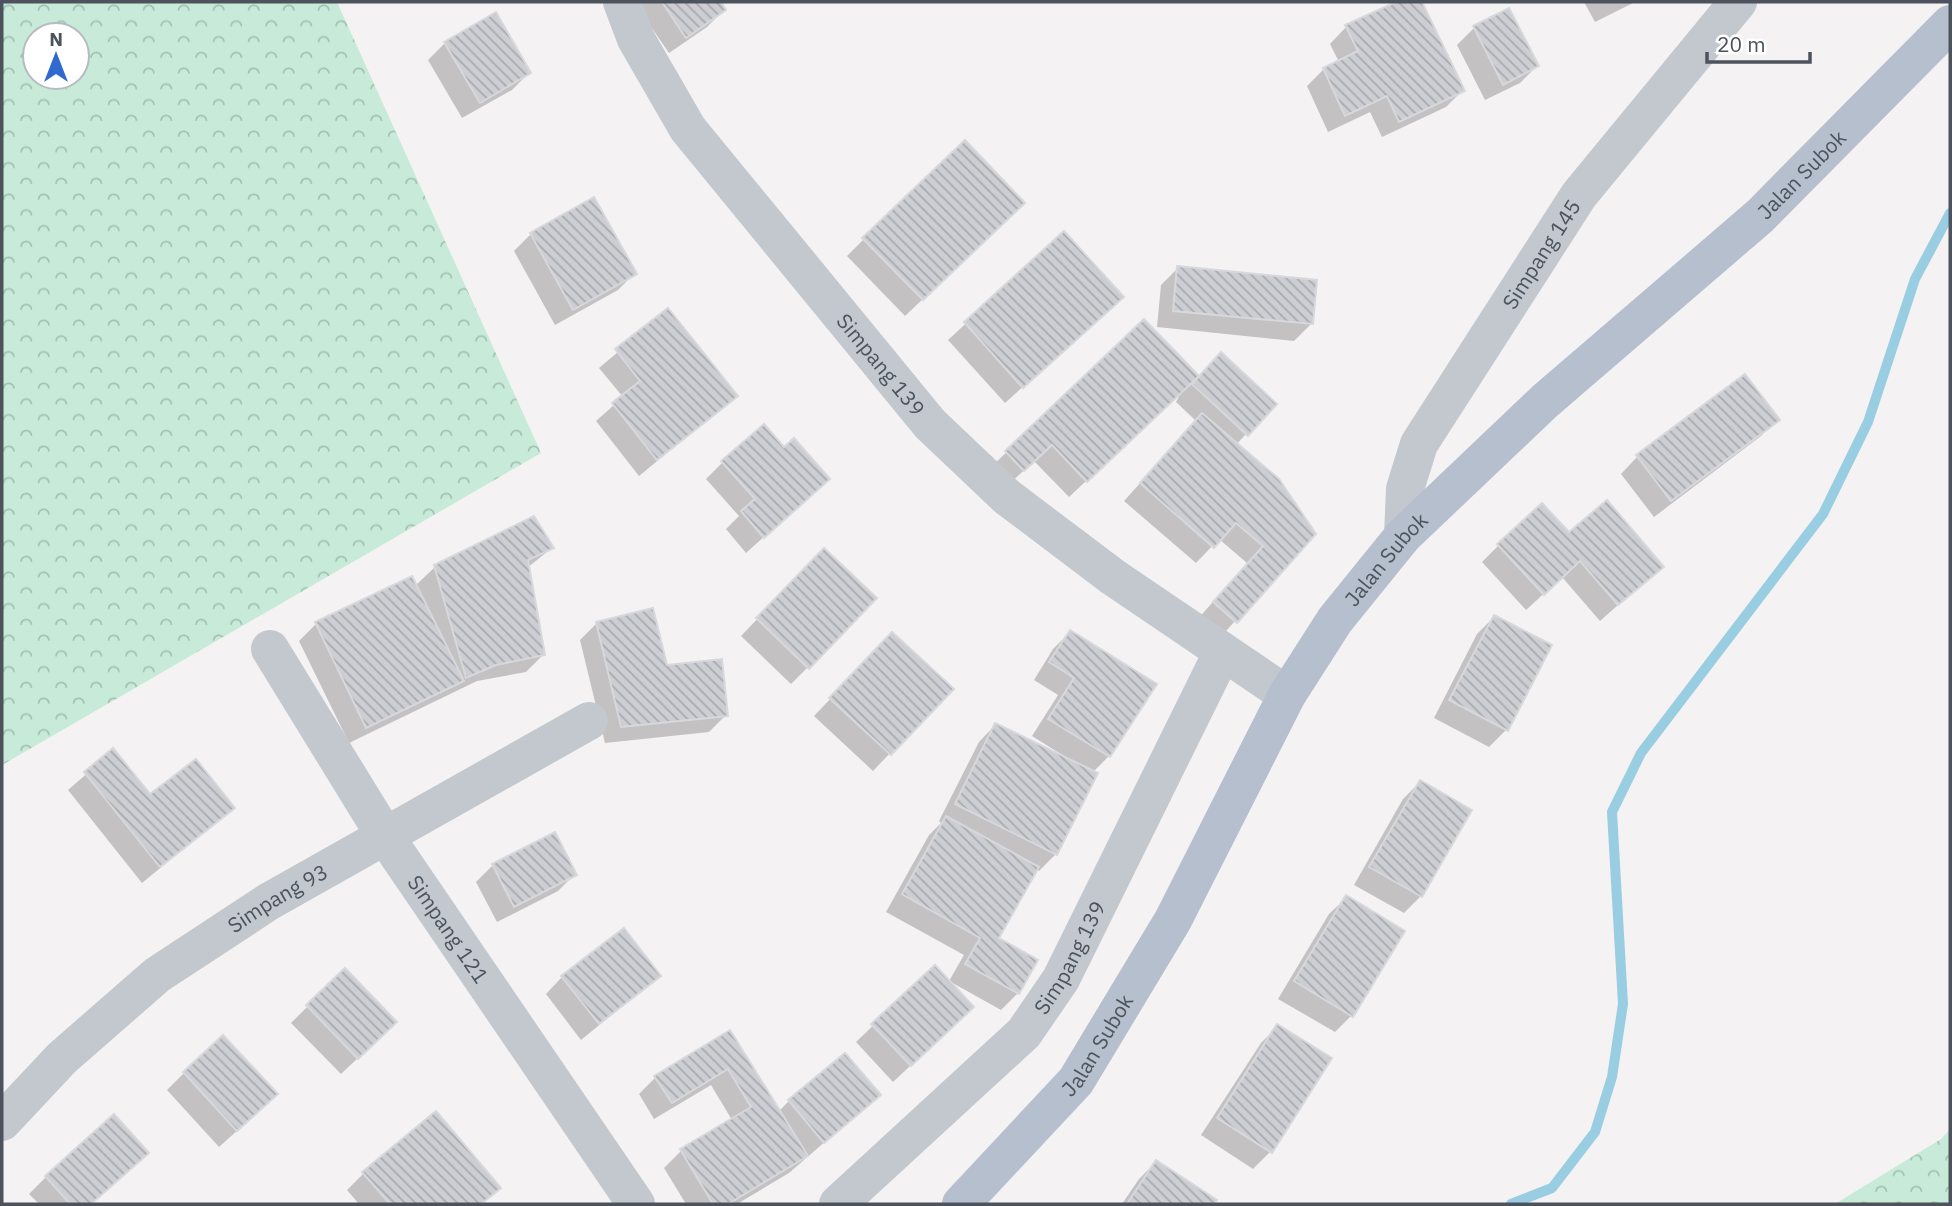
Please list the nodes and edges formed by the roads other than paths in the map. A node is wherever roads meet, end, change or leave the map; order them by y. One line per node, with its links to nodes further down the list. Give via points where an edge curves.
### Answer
1 (622, 2): 6 (street, Simpang 139, via 636,39 688,129 930,424 1007,496)
2 (1738, 2): 4 (street, Simpang 145, via 1578,195 1419,443 1405,489)
3 (1950, 24): 4 (main road, Jalan Subok, via 1760,216 1545,401)
4 (1403, 536): 7 (main road, Jalan Subok, via 1335,620)
5 (270, 649): 9 (street, Simpang 121)
6 (1222, 653): 7 (street, Simpang 139); 12 (street, Simpang 139, via 1061,979 1024,1033)
7 (1287, 695): 13 (main road, Jalan Subok, via 1173,920 1076,1081)
8 (589, 721): 9 (street, Simpang 93)
9 (385, 835): 10 (street, Simpang 93, via 268,902 157,975 62,1058); 11 (street, Simpang 121)
10 (2, 1122)
11 (636, 1204)
12 (838, 1204)
13 (961, 1204)

